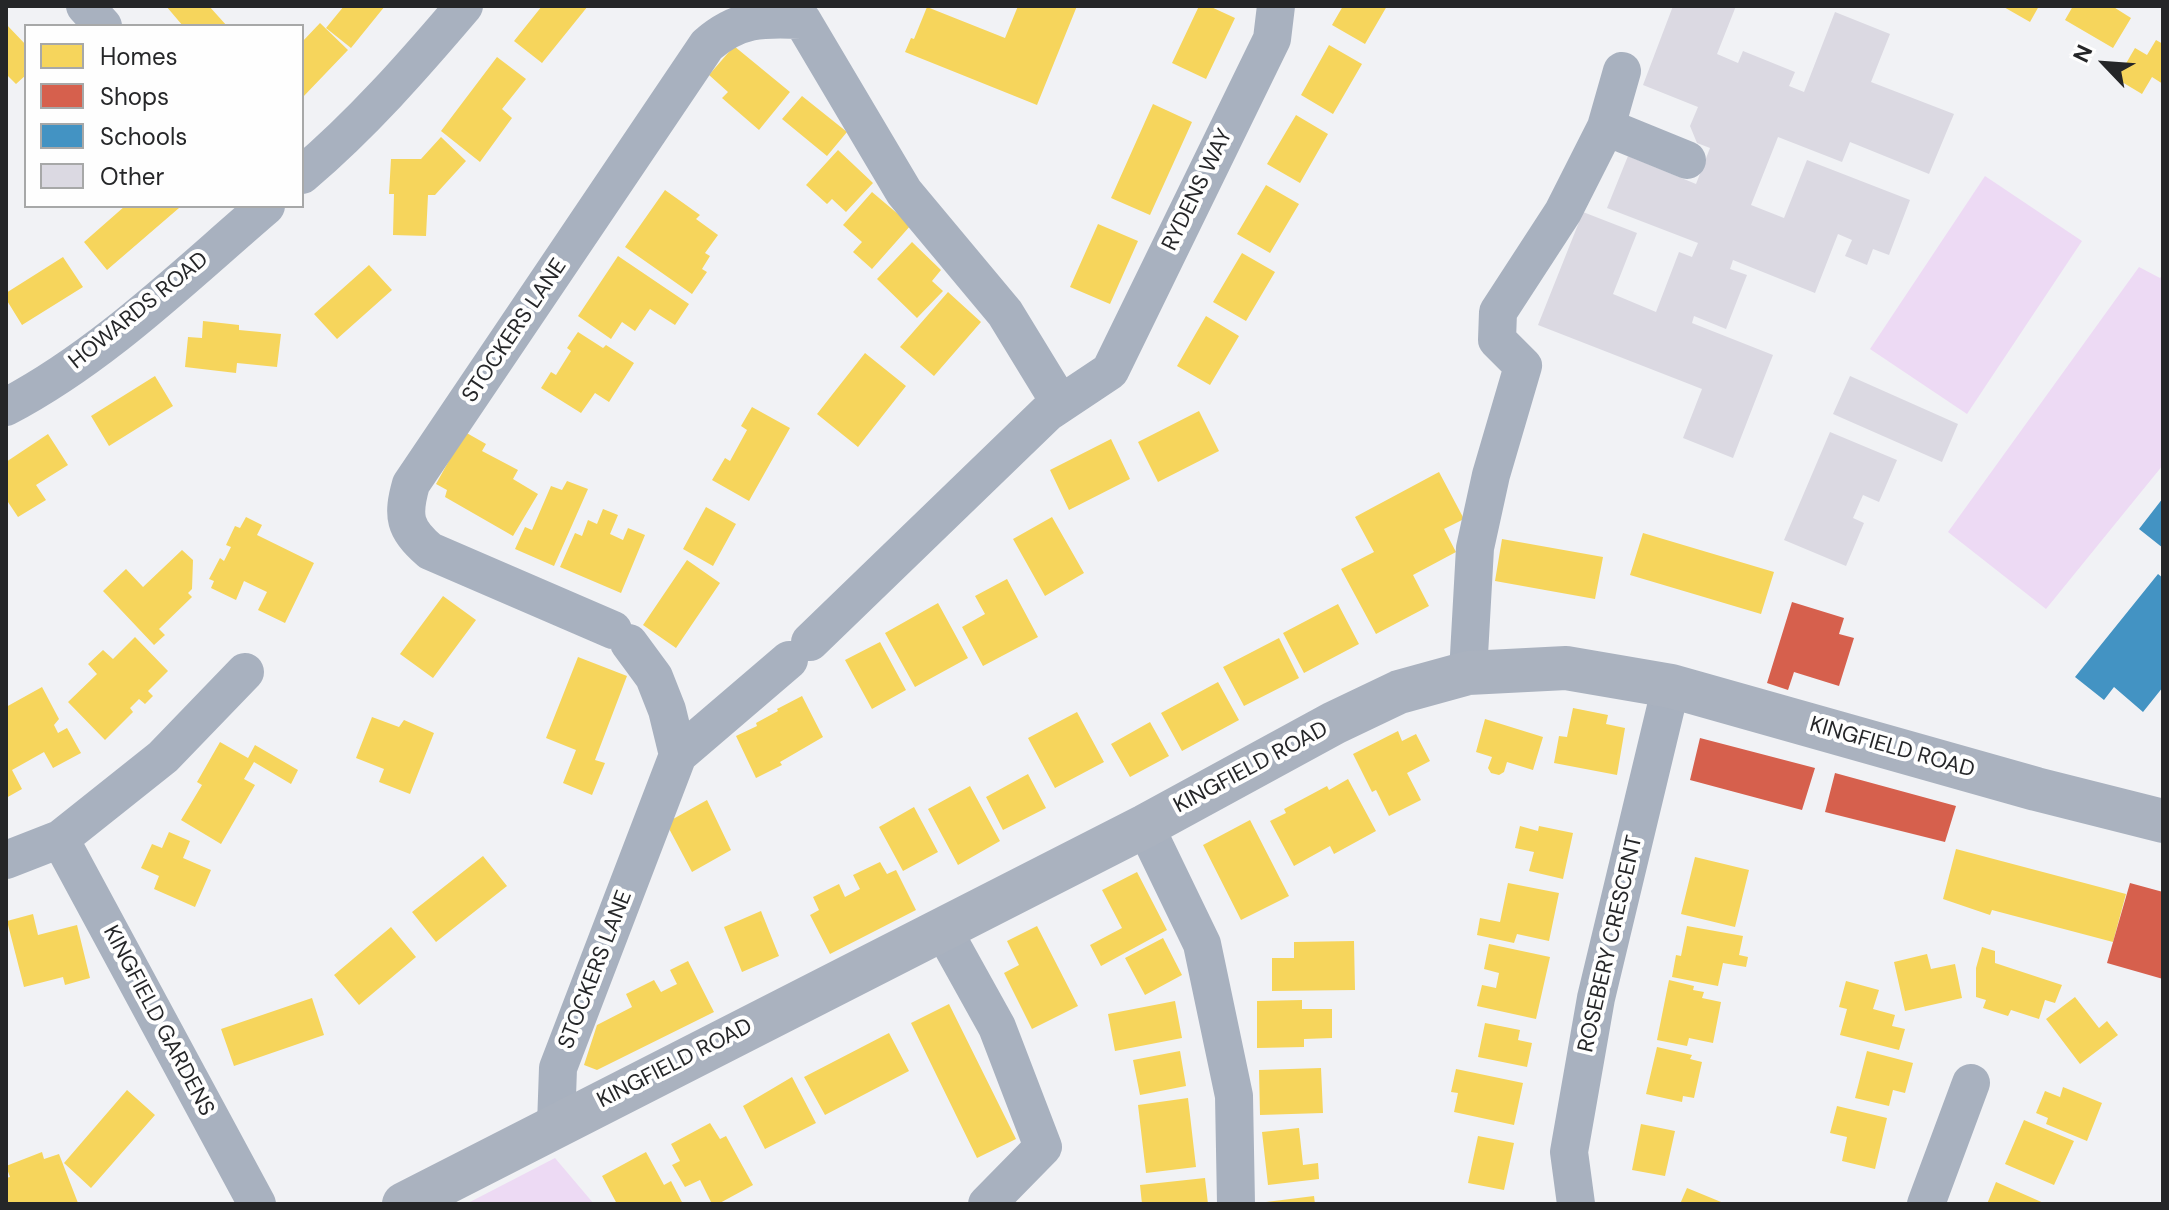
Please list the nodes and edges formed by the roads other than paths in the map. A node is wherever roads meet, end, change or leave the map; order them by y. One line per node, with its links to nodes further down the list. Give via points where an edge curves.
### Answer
1 (85, 6): 5 (street)
2 (464, 6): 9 (street, via 394,88)
3 (1276, 6): 11 (street, RYDENS WAY, via 1272,39 1110,371)
4 (805, 13): 11 (street, via 904,192 1005,313); 16 (street, STOCKERS LANE, via 745,21 707,45 411,484 405,508 416,540 430,551 621,637 654,677)
5 (101, 24)
6 (1622, 71): 7 (street)
7 (1606, 127): 8 (street); 14 (street, via 1563,212 1498,312 1497,340 1523,366 1475,548)
8 (1687, 160)
9 (304, 173)
10 (264, 208): 12 (street, HOWARDS ROAD, via 92,352)
11 (1060, 403): 16 (street, via 800,651)
12 (6, 407)
13 (245, 672): 19 (street, via 163,757)
14 (1468, 673): 15 (main road, KINGFIELD ROAD, via 1566,668); 18 (main road, KINGFIELD ROAD, via 1399,692)
15 (1671, 686): 17 (main road, KINGFIELD ROAD); 28 (street, ROSEBERY CRESCENT, via 1596,998 1569,1152)
16 (678, 755): 23 (street, STOCKERS LANE, via 558,1068)
17 (2163, 821)
18 (1145, 826): 21 (main road, KINGFIELD ROAD); 27 (street, via 1202,944 1234,1096)
19 (60, 839): 20 (street); 24 (street, KINGFIELD GARDENS)
20 (6, 860)
21 (942, 928): 23 (main road, KINGFIELD ROAD); 26 (street, via 997,1027 1043,1147)
22 (1971, 1083): 29 (street)
23 (556, 1125): 25 (main road, KINGFIELD ROAD)
24 (257, 1204)
25 (404, 1204)
26 (987, 1204)
27 (1236, 1204)
28 (1576, 1204)
29 (1926, 1204)

